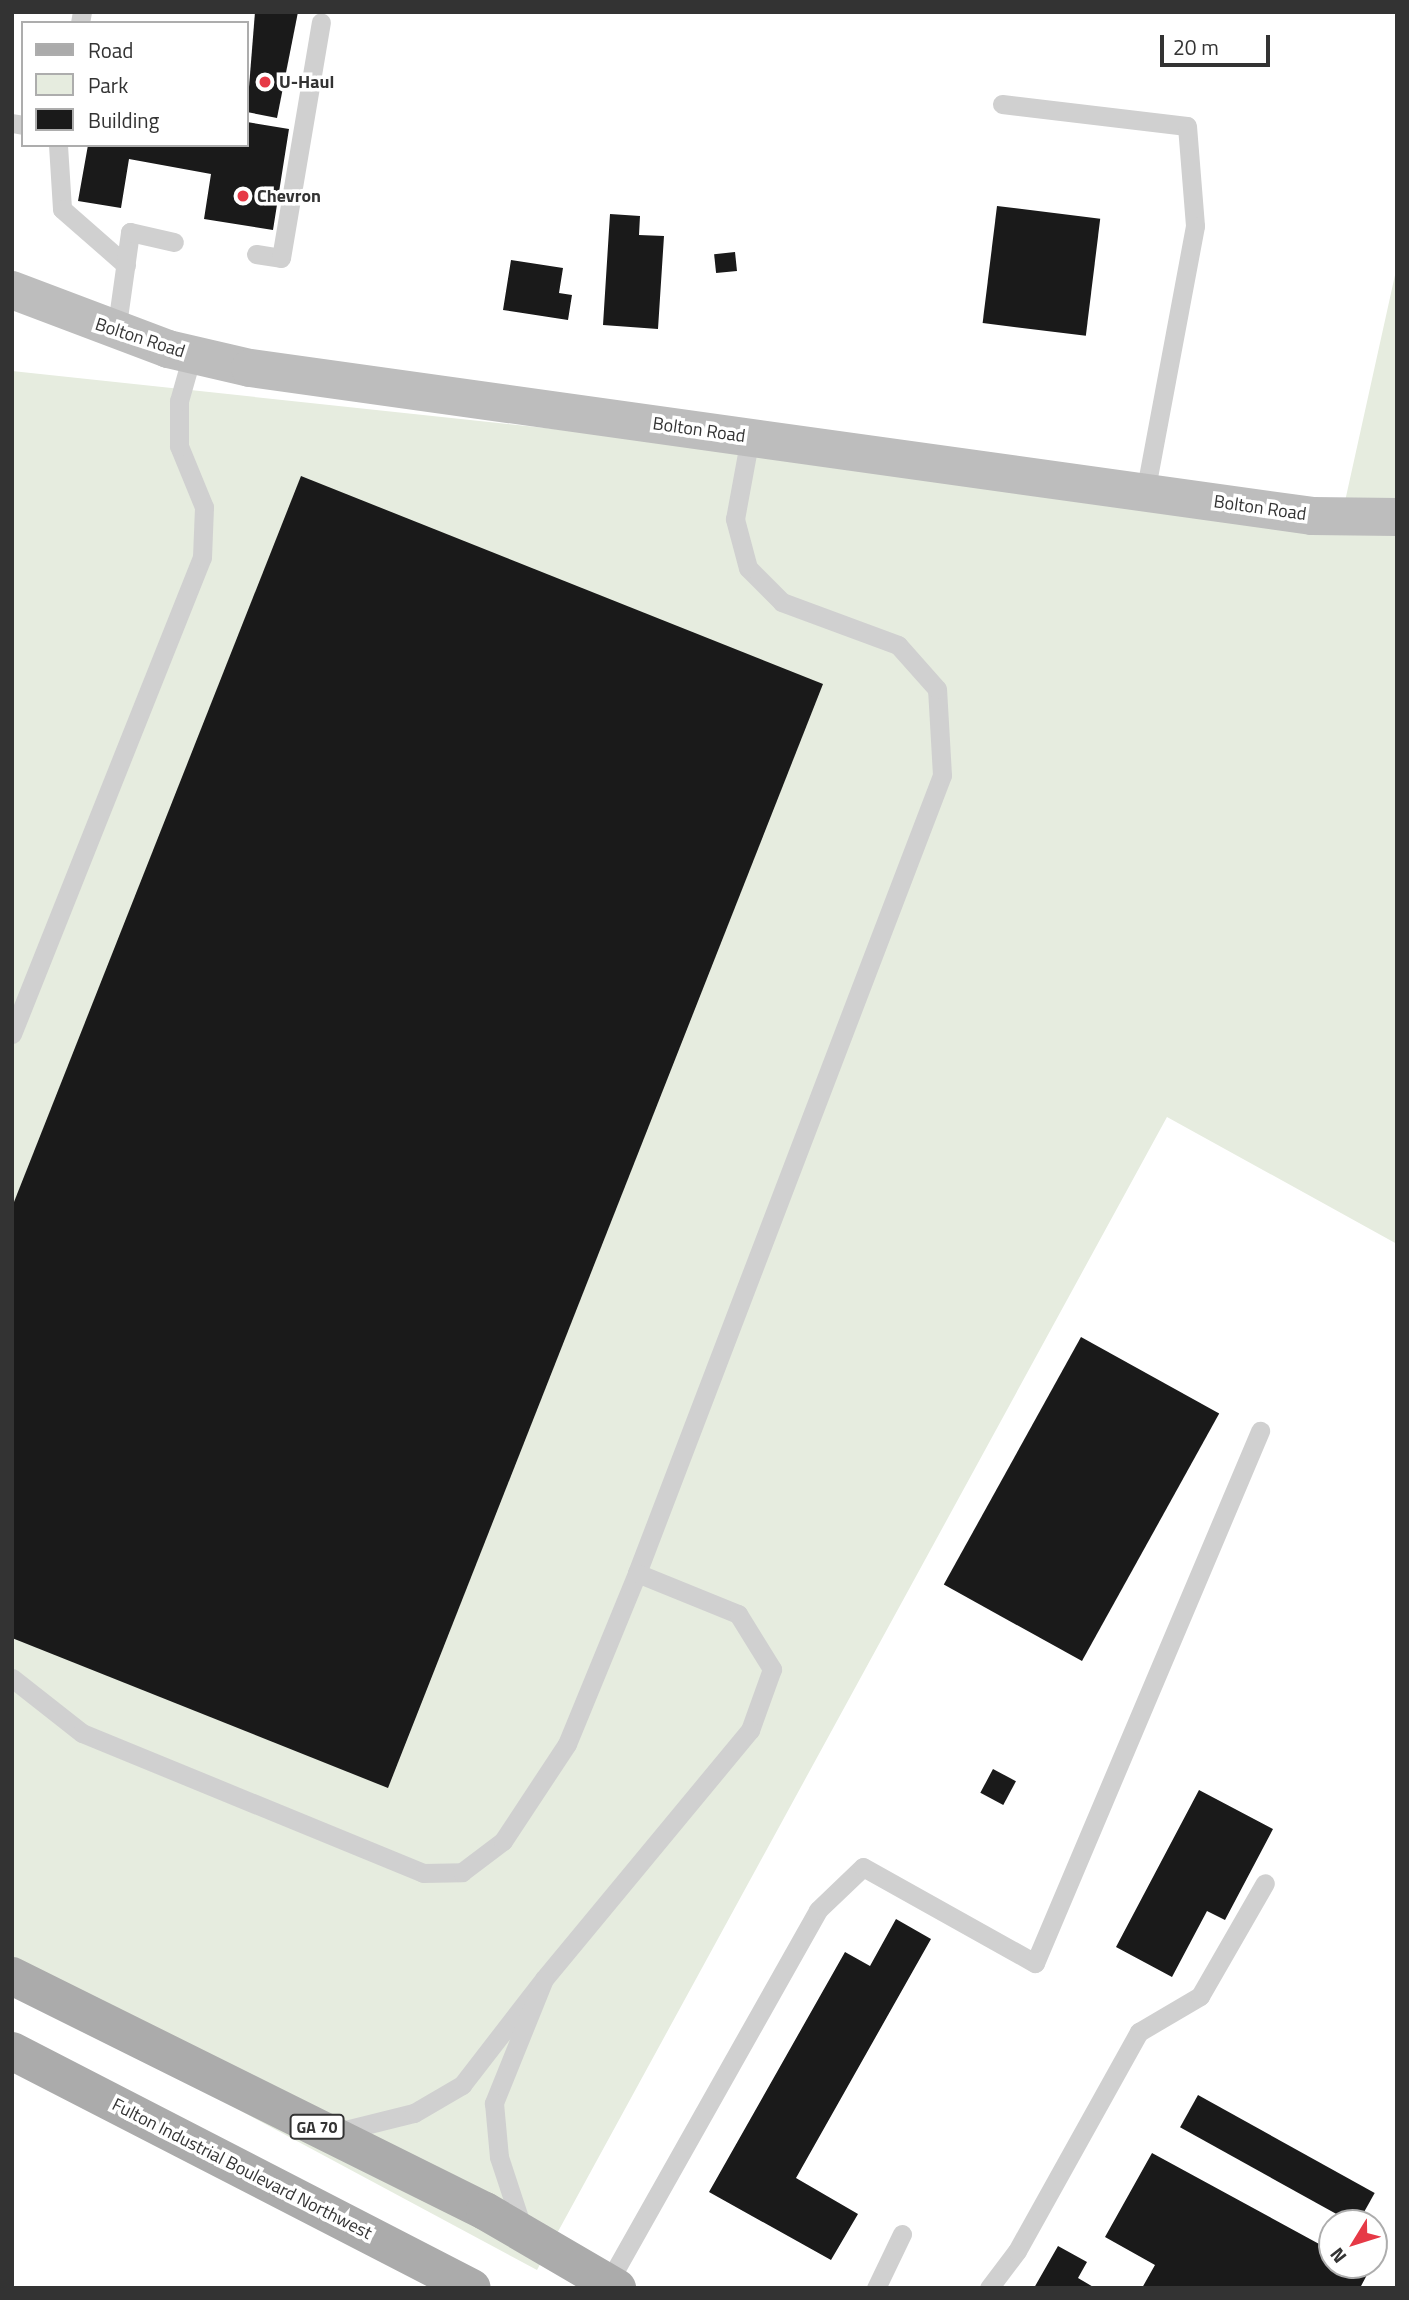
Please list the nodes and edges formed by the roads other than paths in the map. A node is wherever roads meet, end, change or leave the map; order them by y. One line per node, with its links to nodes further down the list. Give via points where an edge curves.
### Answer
1 (321, 22): 5 (lane, via 281,258)
2 (1002, 104): 11 (lane, via 1187,126 1195,226)
3 (58, 147): 6 (lane, via 62,209)
4 (174, 242): 6 (lane, via 130,232)
5 (256, 254)
6 (126, 265): 8 (lane)
7 (12, 290): 8 (street, Bolton Road)
8 (116, 332): 9 (street, Bolton Road)
9 (191, 355): 10 (street, Bolton Road); 13 (lane, via 179,401 179,446 204,507 202,557)
10 (750, 437): 11 (street, Bolton Road); 16 (lane, via 735,519 748,568 782,602 898,645 937,689 942,775)
11 (1144, 492): 12 (street, Bolton Road, via 1312,516)
12 (1397, 517)
13 (20, 993): 14 (lane)
14 (12, 1034)
15 (1261, 1431): 25 (lane, via 1035,1963 863,1867 818,1910)
16 (637, 1573): 17 (lane, via 567,1744 503,1841 463,1871 423,1872 82,1733); 20 (lane, via 738,1614 772,1669 750,1731)
17 (12, 1678)
18 (1265, 1883): 28 (lane, via 1200,1996 1139,2032 1017,2250)
19 (12, 1976): 22 (main road, GA 70)
20 (544, 1979): 22 (lane, via 462,2085 414,2113); 23 (lane, via 494,2103 499,2157)
21 (12, 2051): 26 (main road, Fulton Industrial Boulevard Northwest)
22 (330, 2134): 23 (main road, GA 70)
23 (524, 2234): 25 (main road, GA 70)
24 (902, 2234): 27 (lane)
25 (612, 2285)
26 (472, 2288)
27 (876, 2288)
28 (989, 2288)

